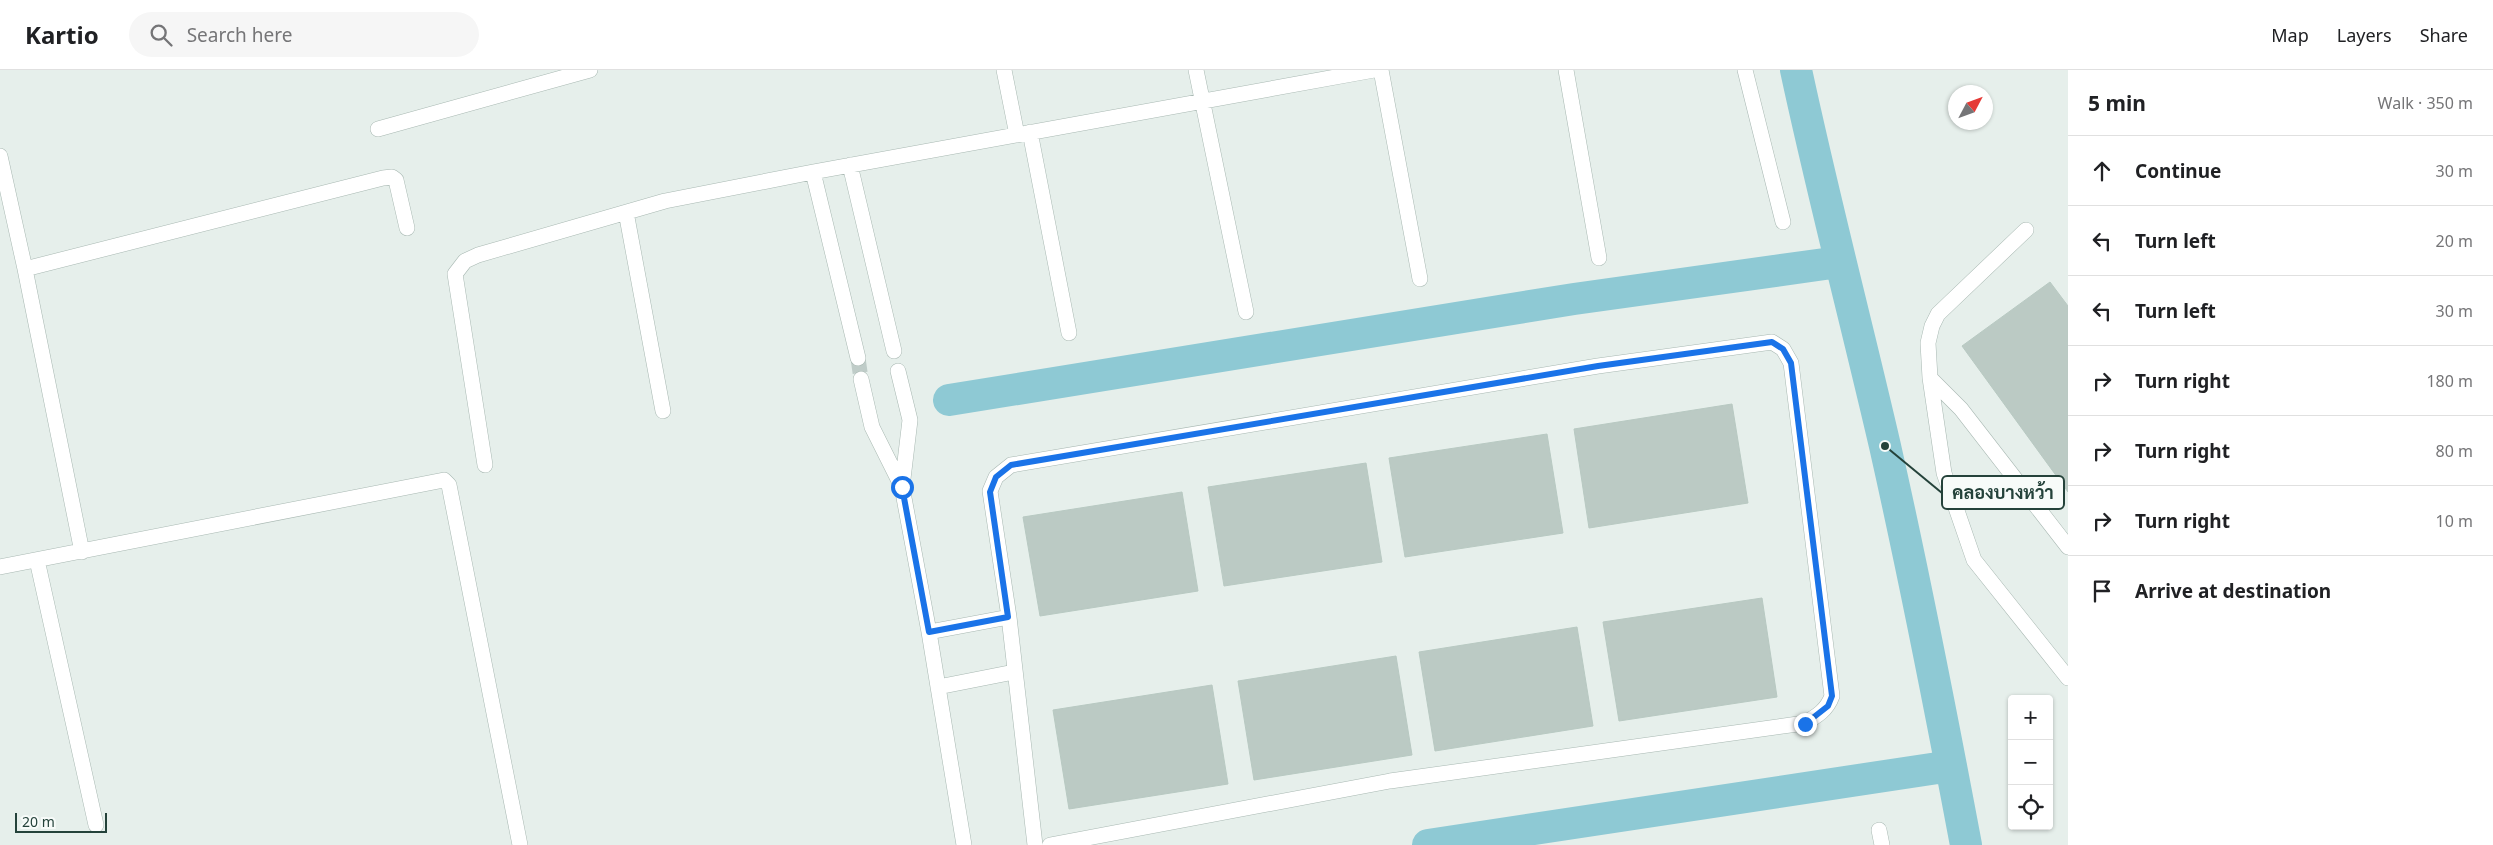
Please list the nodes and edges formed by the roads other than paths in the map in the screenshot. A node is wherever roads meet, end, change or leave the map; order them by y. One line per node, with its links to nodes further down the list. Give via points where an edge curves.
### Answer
1 (590, 70): 9 (street)
2 (1004, 70): 10 (street)
3 (1196, 70): 8 (street)
4 (1374, 70): 8 (street)
5 (1381, 70): 20 (street)
6 (1566, 70): 18 (street)
7 (1745, 70): 15 (street)
8 (1202, 101): 10 (street); 21 (street)
9 (378, 129)
10 (1024, 134): 12 (street); 22 (street)
11 (0, 156): 19 (street)
12 (850, 165): 13 (street); 23 (street)
13 (813, 172): 14 (street, via 665,201); 24 (street)
14 (626, 212): 28 (street); 29 (street, via 478,255 465,261 455,274)
15 (1783, 222)
16 (406, 228): 19 (street, via 396,180 392,177)
17 (2026, 230): 26 (street, via 1938,314 1928,343)
18 (1599, 258)
19 (25, 269): 32 (street)
20 (1420, 279)
21 (1246, 312)
22 (1070, 333)
23 (894, 351)
24 (858, 358)
25 (898, 371): 30 (street, via 910,420)
26 (1930, 378): 31 (street, via 1961,409); 38 (street, via 1944,473 1974,560)
27 (861, 379): 30 (street, via 872,427)
28 (663, 411)
29 (486, 465)
30 (902, 487): 36 (street)
31 (2068, 547)
32 (82, 552): 33 (street); 42 (street, via 444,480 449,485)
33 (36, 560): 34 (street); 40 (street)
34 (0, 567)
35 (1008, 617): 36 (street); 37 (street); 45 (street, via 990,492 996,477 1011,465 1598,366 1772,342 1783,349 1791,363 1832,696 1818,716 1805,724 1390,781)
36 (929, 632): 39 (street)
37 (1014, 672): 39 (street); 44 (street)
38 (2068, 678)
39 (938, 687): 43 (street)
40 (96, 825)
41 (1879, 830): 46 (street)
42 (520, 845)
43 (964, 845)
44 (1035, 845)
45 (1050, 845)
46 (1882, 845)

